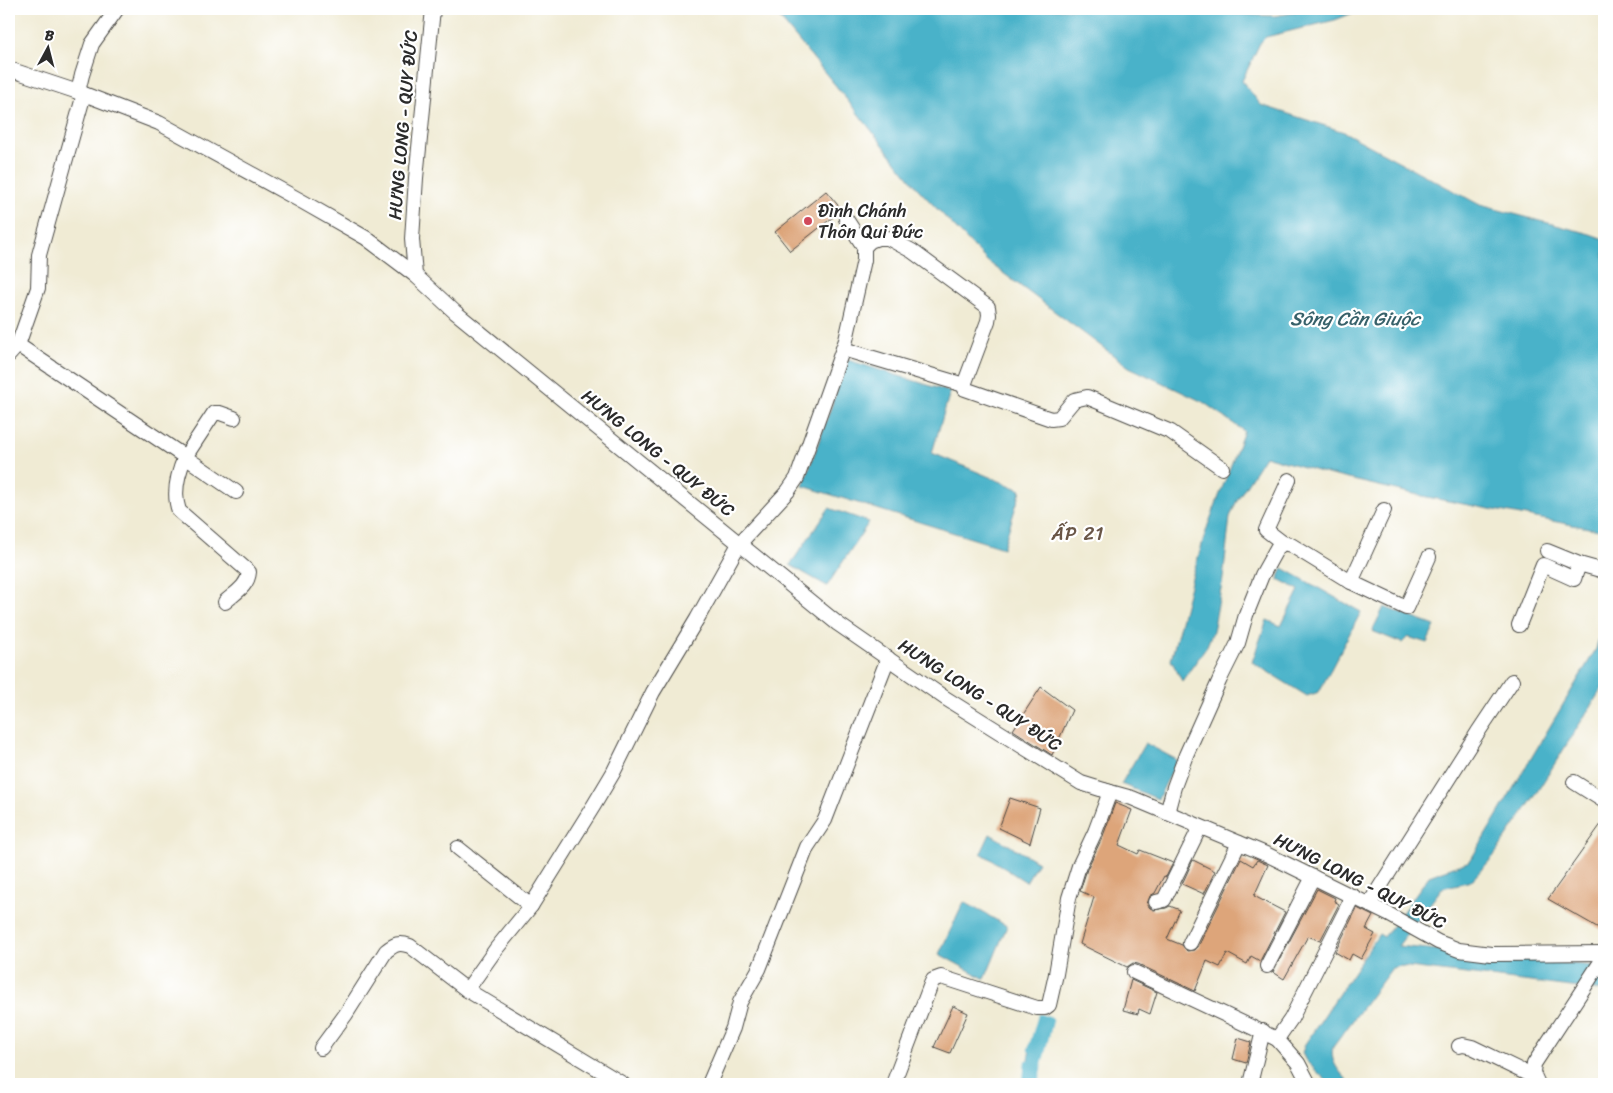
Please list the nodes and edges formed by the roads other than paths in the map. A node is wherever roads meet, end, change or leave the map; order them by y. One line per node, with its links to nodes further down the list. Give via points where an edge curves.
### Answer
1 (117, 9): 4 (street, via 92,44 82,75)
2 (433, 9): 7 (street, HƯNG LONG - QUY ĐỨC, via 415,186 412,239)
3 (9, 69): 4 (street)
4 (81, 93): 7 (street, via 159,123 366,238); 9 (street, via 39,255 38,288)
5 (846, 219): 6 (street)
6 (864, 247): 8 (street, via 864,260); 10 (street, via 870,241 888,238 912,251 988,307 988,321)
7 (415, 275): 18 (street, HƯNG LONG - QUY ĐỨC, via 455,312)
8 (843, 349): 10 (street); 18 (street, via 797,478)
9 (13, 350): 12 (street)
10 (964, 385): 13 (street, via 965,389 1051,419 1060,418 1074,400 1087,397 1171,432)
11 (234, 418): 12 (street, via 214,413)
12 (185, 457): 15 (street); 24 (street, via 175,497 178,511 249,572 245,585)
13 (1222, 468)
14 (1289, 480): 17 (street, via 1266,530)
15 (236, 492)
16 (1384, 510): 23 (street)
17 (1283, 543): 23 (street); 31 (street, via 1262,576 1238,643 1186,755)
18 (739, 544): 26 (street, HƯNG LONG - QUY ĐỨC, via 838,624); 39 (street, via 653,692 613,773)
19 (1547, 551): 21 (street)
20 (1429, 557): 23 (street, via 1406,608)
21 (1579, 564): 22 (street); 25 (street, via 1574,579 1543,565)
22 (1604, 571)
23 (1351, 582)
24 (226, 602)
25 (1519, 625)
26 (888, 658): 29 (street, HƯNG LONG - QUY ĐỨC, via 1080,783); 51 (street, via 825,820 807,847 759,969 740,1002 733,1028)
27 (1512, 681): 38 (street)
28 (1574, 782): 30 (street)
29 (1104, 790): 31 (street, HƯNG LONG - QUY ĐỨC); 52 (street, via 1095,832 1069,898 1049,1005 1037,1008 937,978 931,984)
30 (1604, 801)
31 (1167, 813): 32 (street, HƯNG LONG - QUY ĐỨC)
32 (1200, 826): 33 (street, HƯNG LONG - QUY ĐỨC); 37 (street, via 1164,900)
33 (1239, 843): 35 (street, HƯNG LONG - QUY ĐỨC); 40 (street)
34 (458, 848): 39 (street)
35 (1313, 877): 36 (street, HƯNG LONG - QUY ĐỨC); 42 (street)
36 (1353, 896): 38 (street, HƯNG LONG - QUY ĐỨC); 46 (street, via 1291,1019)
37 (1156, 902)
38 (1369, 904): 41 (street, HƯNG LONG - QUY ĐỨC, via 1459,950 1491,954)
39 (531, 906): 44 (street)
40 (1190, 944)
41 (1604, 955): 49 (street, via 1534,1064)
42 (1267, 966)
43 (1134, 972): 45 (street)
44 (468, 990): 48 (street, via 410,946 395,944 386,951); 50 (street)
45 (1263, 1031): 46 (street); 53 (street)
46 (1277, 1039): 54 (street, via 1298,1063)
47 (1459, 1046): 49 (street, via 1472,1047)
48 (321, 1048)
49 (1536, 1081)
50 (623, 1084)
51 (709, 1084)
52 (894, 1084)
53 (1250, 1084)
54 (1309, 1084)

